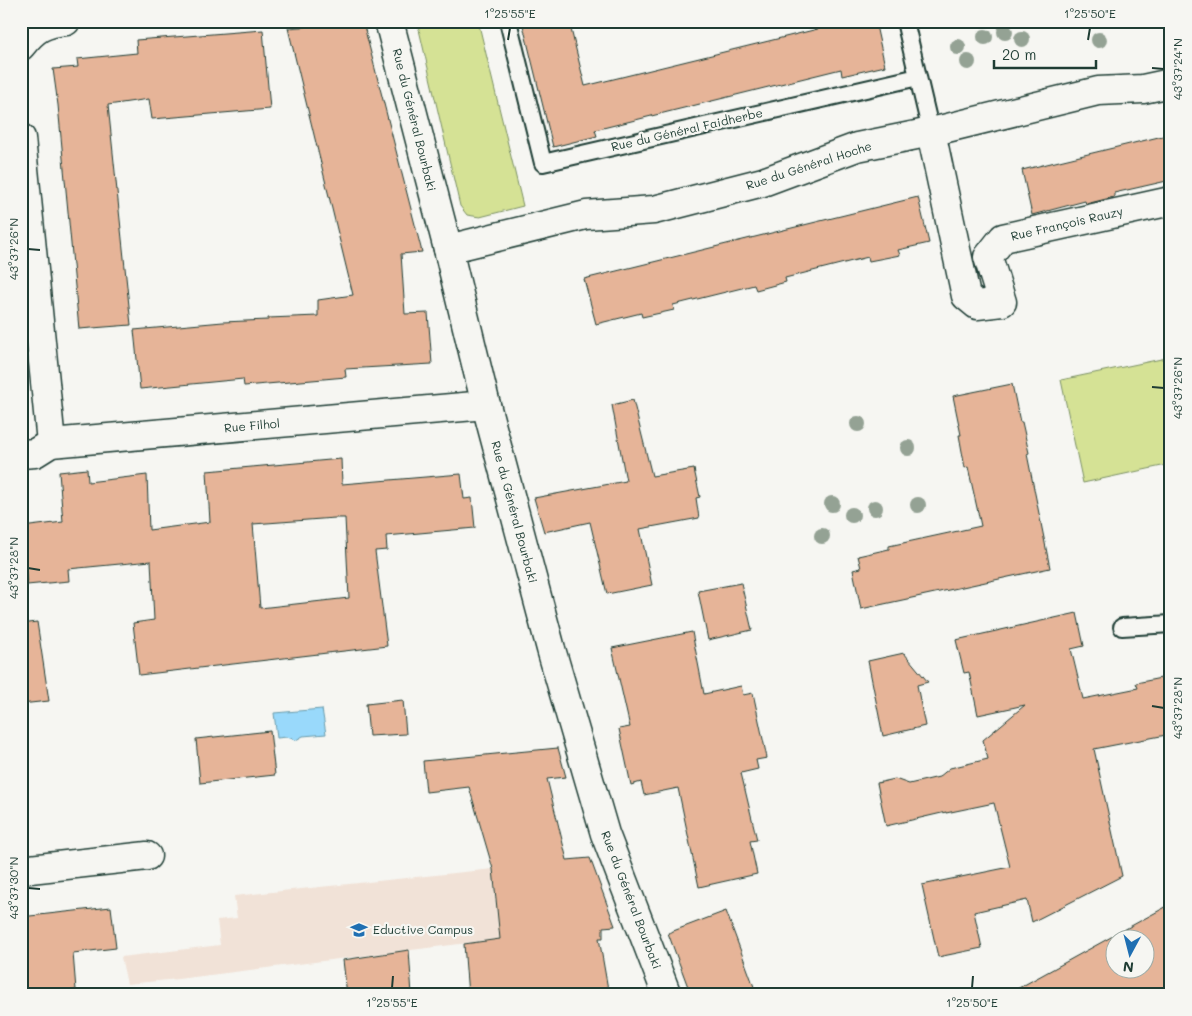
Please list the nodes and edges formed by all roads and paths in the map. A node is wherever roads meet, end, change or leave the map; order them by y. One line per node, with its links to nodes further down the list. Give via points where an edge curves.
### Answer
1 (66, 21): 5 (street, via 51,22 41,27)
2 (389, 21): 11 (street, Rue du Général Bourbaki)
3 (508, 21): 6 (lane, Rue du Général Faidherbe, via 544,163)
4 (905, 21): 6 (lane)
5 (21, 46)
6 (918, 77): 8 (lane)
7 (1171, 83): 8 (street, Rue du Général Hoche, via 1143,89 1098,91)
8 (932, 132): 10 (street, Rue François Rauzy, via 966,296 977,305 1002,302 988,257 1003,238); 11 (street, Rue du Général Hoche, via 857,147 763,182 654,210 586,215)
9 (21, 138): 13 (street)
10 (1171, 201)
11 (448, 249): 12 (street, Rue du Général Bourbaki)
12 (486, 405): 13 (street, Rue Filhol); 19 (street, Rue du Général Bourbaki, via 551,649 605,834)
13 (52, 443): 14 (street, Rue Filhol, via 35,453)
14 (21, 454)
15 (1171, 624): 16 (lane)
16 (1122, 627)
17 (147, 856): 18 (street)
18 (21, 870)
19 (666, 995)

